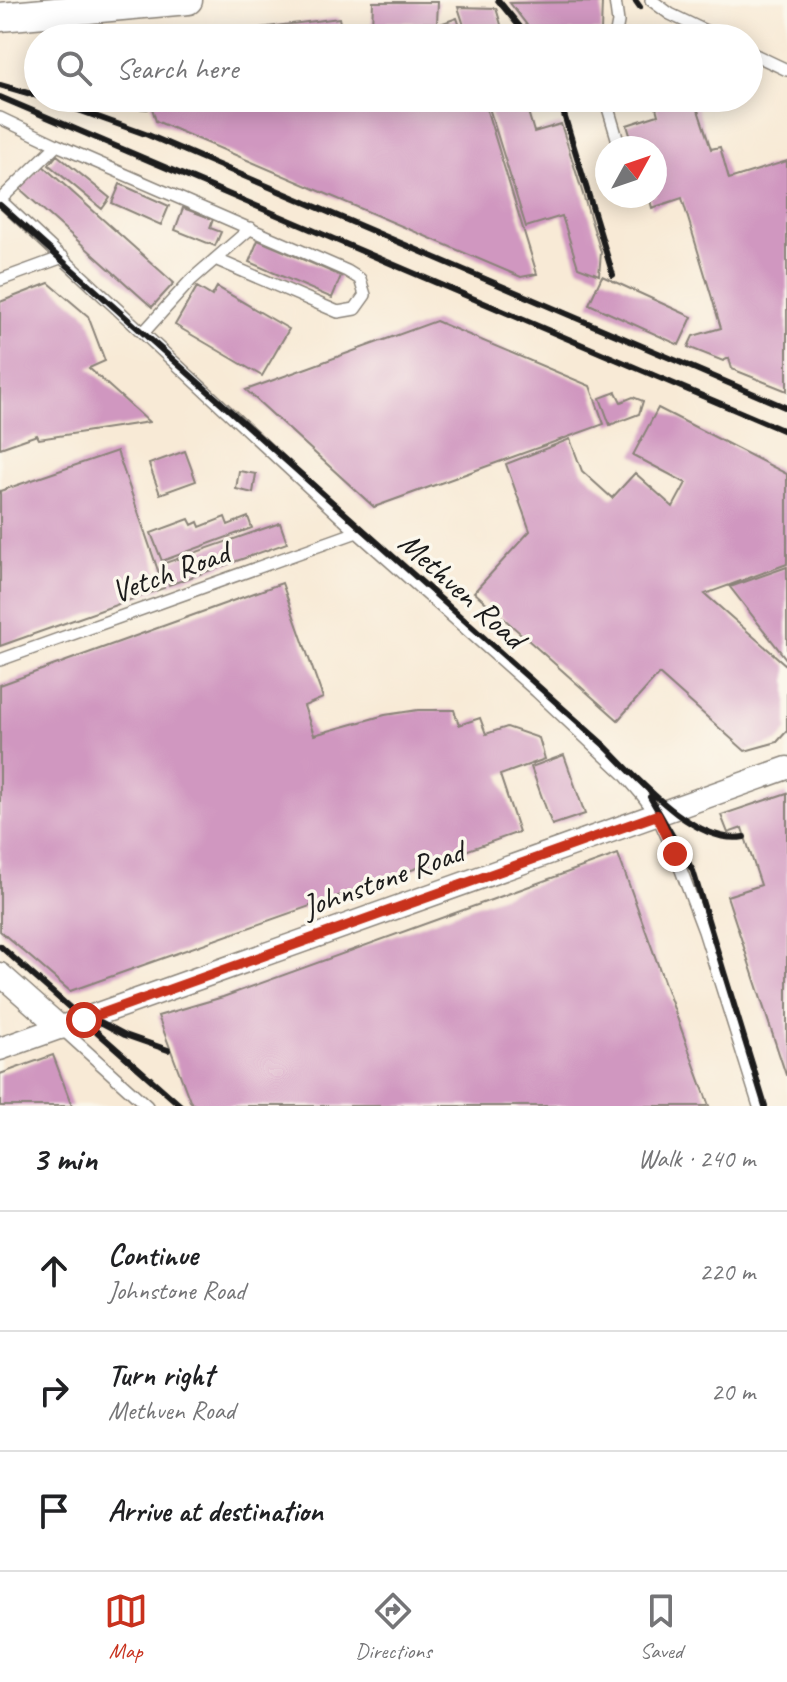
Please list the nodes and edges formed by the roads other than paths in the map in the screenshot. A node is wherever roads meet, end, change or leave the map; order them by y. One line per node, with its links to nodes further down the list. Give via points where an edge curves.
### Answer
1 (188, 0): 4 (street)
2 (615, 0): 5 (lane)
3 (651, 0): 6 (lane)
4 (0, 17)
5 (618, 24)
6 (691, 24)
7 (763, 59): 8 (lane)
8 (787, 70)
9 (609, 112): 11 (lane)
10 (0, 118): 12 (lane)
11 (616, 136)
12 (57, 145): 13 (lane); 14 (lane)
13 (0, 200): 15 (lane, Methven Road)
14 (251, 228): 16 (lane); 16 (lane, via 356,276 364,287 363,300 355,309 338,312)
15 (63, 257): 17 (lane); 18 (lane, Methven Road)
16 (215, 259): 18 (lane)
17 (0, 280)
18 (143, 333): 19 (lane, Methven Road)
19 (357, 532): 20 (lane, Vetch Road); 22 (lane, Methven Road, via 624,774)
20 (0, 660)
21 (787, 768): 22 (street, Johnstone Road)
22 (657, 815): 24 (street, Johnstone Road); 27 (lane, Methven Road, via 704,931)
23 (0, 974): 24 (street)
24 (61, 1028): 25 (street, Johnstone Road); 26 (lane)
25 (0, 1049)
26 (147, 1106)
27 (759, 1106)

